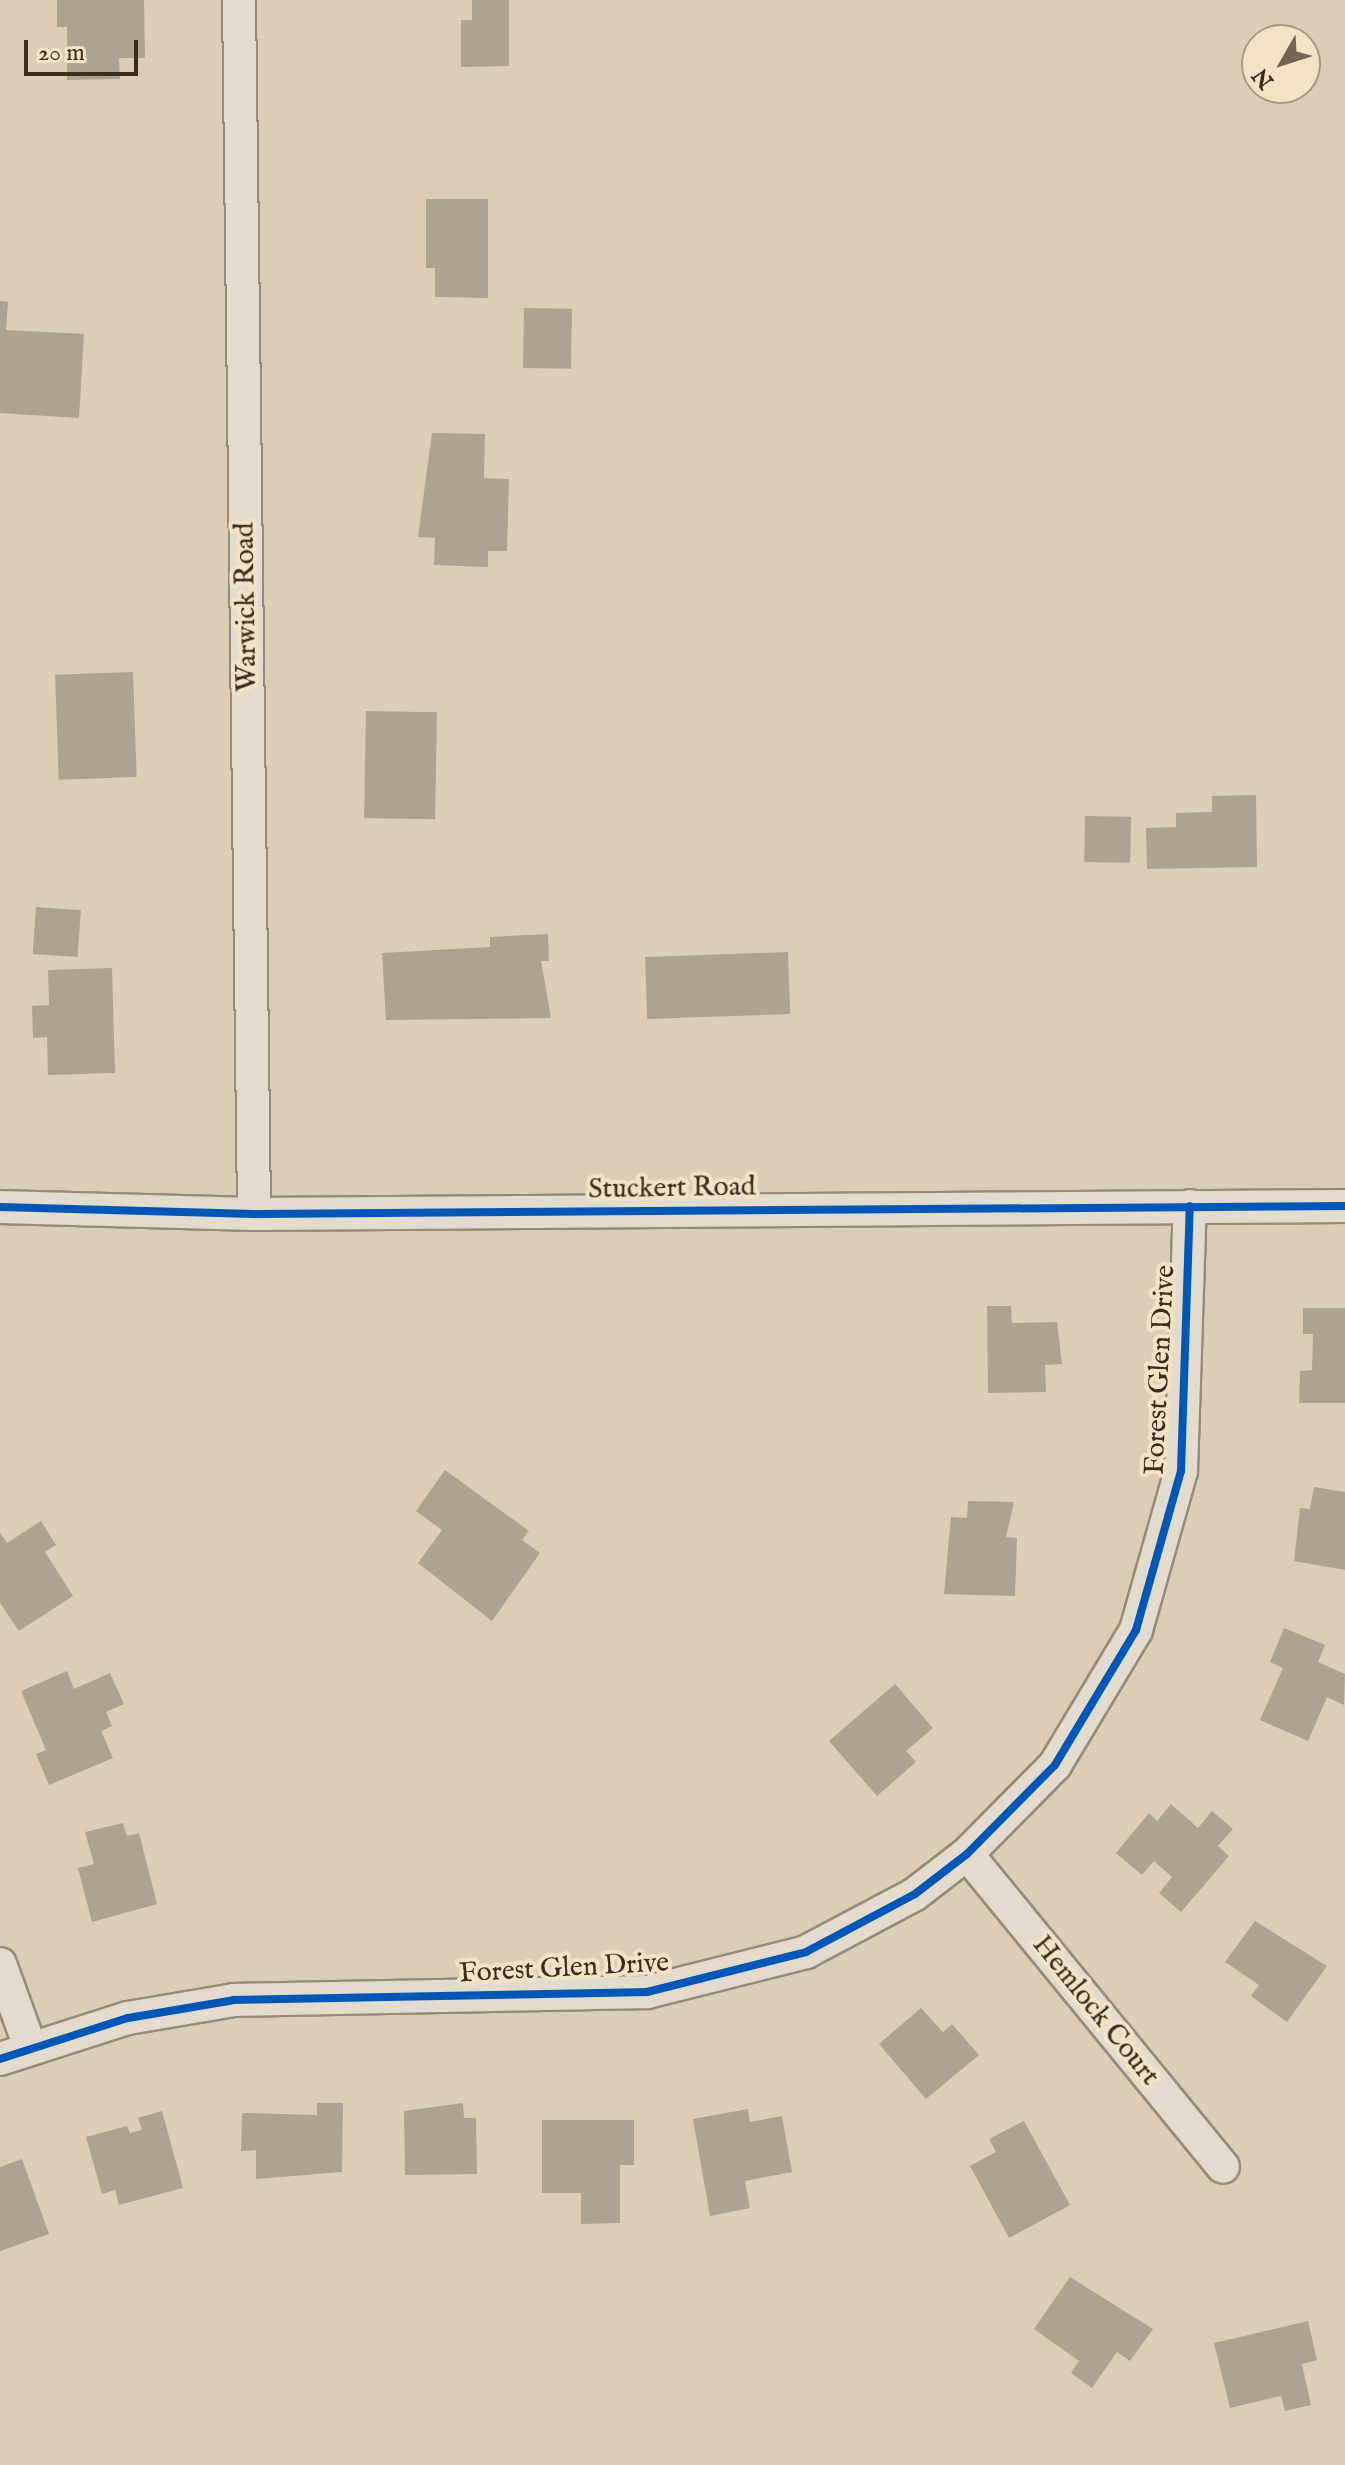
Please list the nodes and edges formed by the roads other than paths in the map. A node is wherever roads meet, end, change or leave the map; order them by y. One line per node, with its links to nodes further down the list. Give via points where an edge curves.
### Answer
1 (239, 0): 5 (street, Warwick Road)
2 (1190, 1206): 3 (street, Stuckert Road); 5 (street, Stuckert Road); 6 (street, Forest Glen Drive, via 1186,1428 1150,1594 1100,1700 1064,1752)
3 (1345, 1206)
4 (0, 1207): 5 (street, Stuckert Road)
5 (254, 1214)
6 (967, 1854): 8 (street, Forest Glen Drive, via 880,1916 806,1952 728,1977 607,1994 234,2000 128,2018); 10 (street, Hemlock Court)
7 (0, 1964): 8 (street)
8 (30, 2047): 9 (street, Forest Glen Drive)
9 (0, 2059)
10 (1223, 2167)

